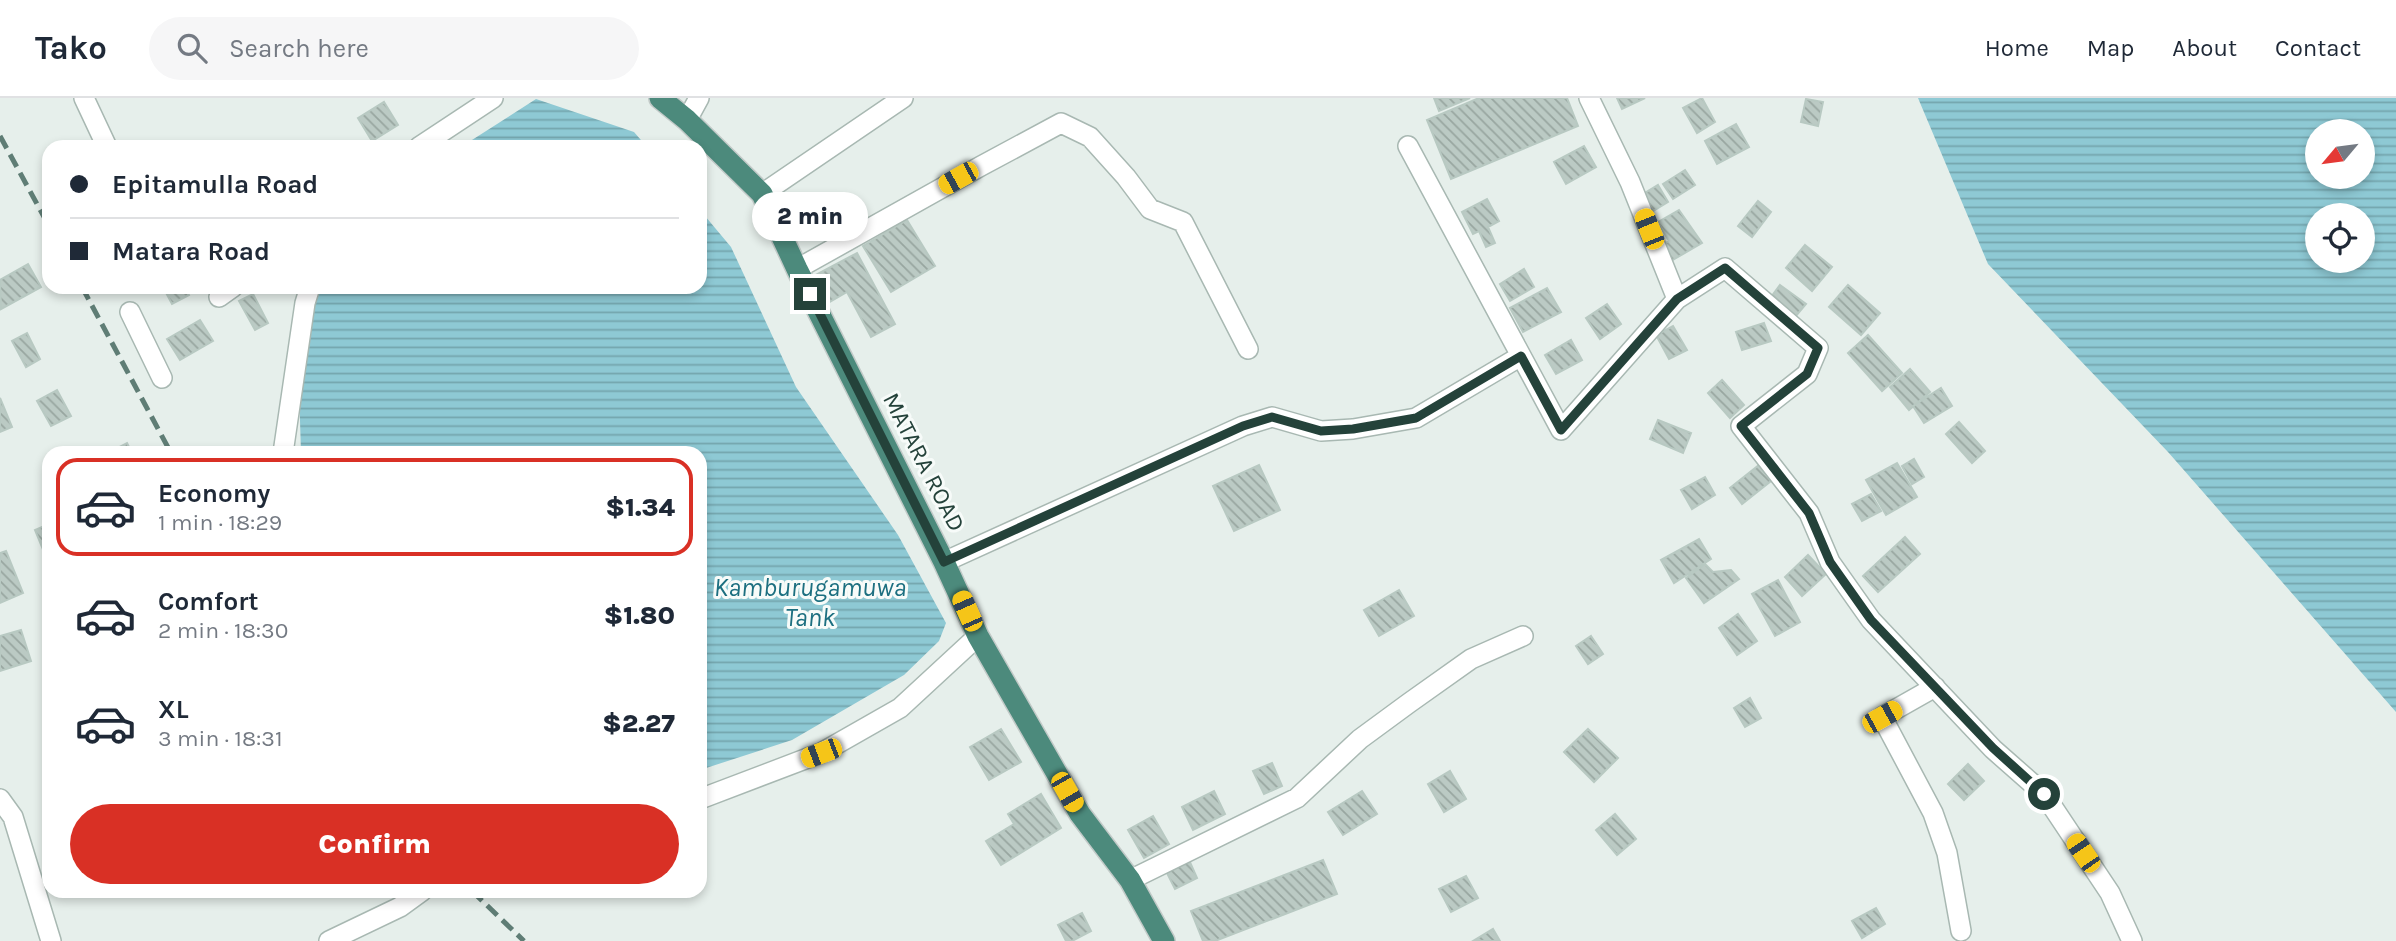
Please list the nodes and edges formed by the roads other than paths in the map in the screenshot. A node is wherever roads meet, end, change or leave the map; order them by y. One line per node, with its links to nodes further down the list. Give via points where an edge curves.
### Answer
1 (84, 98): 8 (street)
2 (493, 98): 9 (street)
3 (660, 98): 7 (highway, MATARA ROAD)
4 (699, 98): 7 (street)
5 (903, 98): 11 (street)
6 (1589, 98): 14 (street, via 1630,182)
7 (687, 120): 11 (highway, MATARA ROAD)
8 (104, 140)
9 (430, 140)
10 (1408, 146): 17 (street)
11 (762, 194): 12 (highway, MATARA ROAD)
12 (797, 269): 16 (street, via 1061,124 1090,137 1150,209 1183,222); 20 (highway, MATARA ROAD)
13 (308, 294): 19 (street)
14 (1677, 299): 17 (street, via 1561,430); 23 (street, via 1725,268 1818,348 1807,374 1741,426 1809,513 1830,562 1871,620)
15 (130, 312): 18 (street)
16 (1248, 349)
17 (1521, 356): 20 (street, via 1416,418 1321,431 1272,417 1243,426)
18 (162, 378)
19 (284, 446)
20 (944, 562): 21 (highway, MATARA ROAD)
21 (978, 636): 24 (street, via 901,708 821,753); 26 (highway, MATARA ROAD, via 1080,814)
22 (1523, 636): 26 (street, via 1471,660 1409,703 1360,739 1297,798)
23 (1935, 687): 28 (street, via 1882,717 1933,813 1947,853); 32 (street, via 2044,794 2110,893)
24 (707, 797)
25 (0, 799): 29 (street, via 13,817)
26 (1130, 880): 31 (highway, MATARA ROAD)
27 (412, 898): 30 (street)
28 (1961, 931)
29 (51, 941)
30 (329, 941)
31 (1164, 941)
32 (2132, 941)

